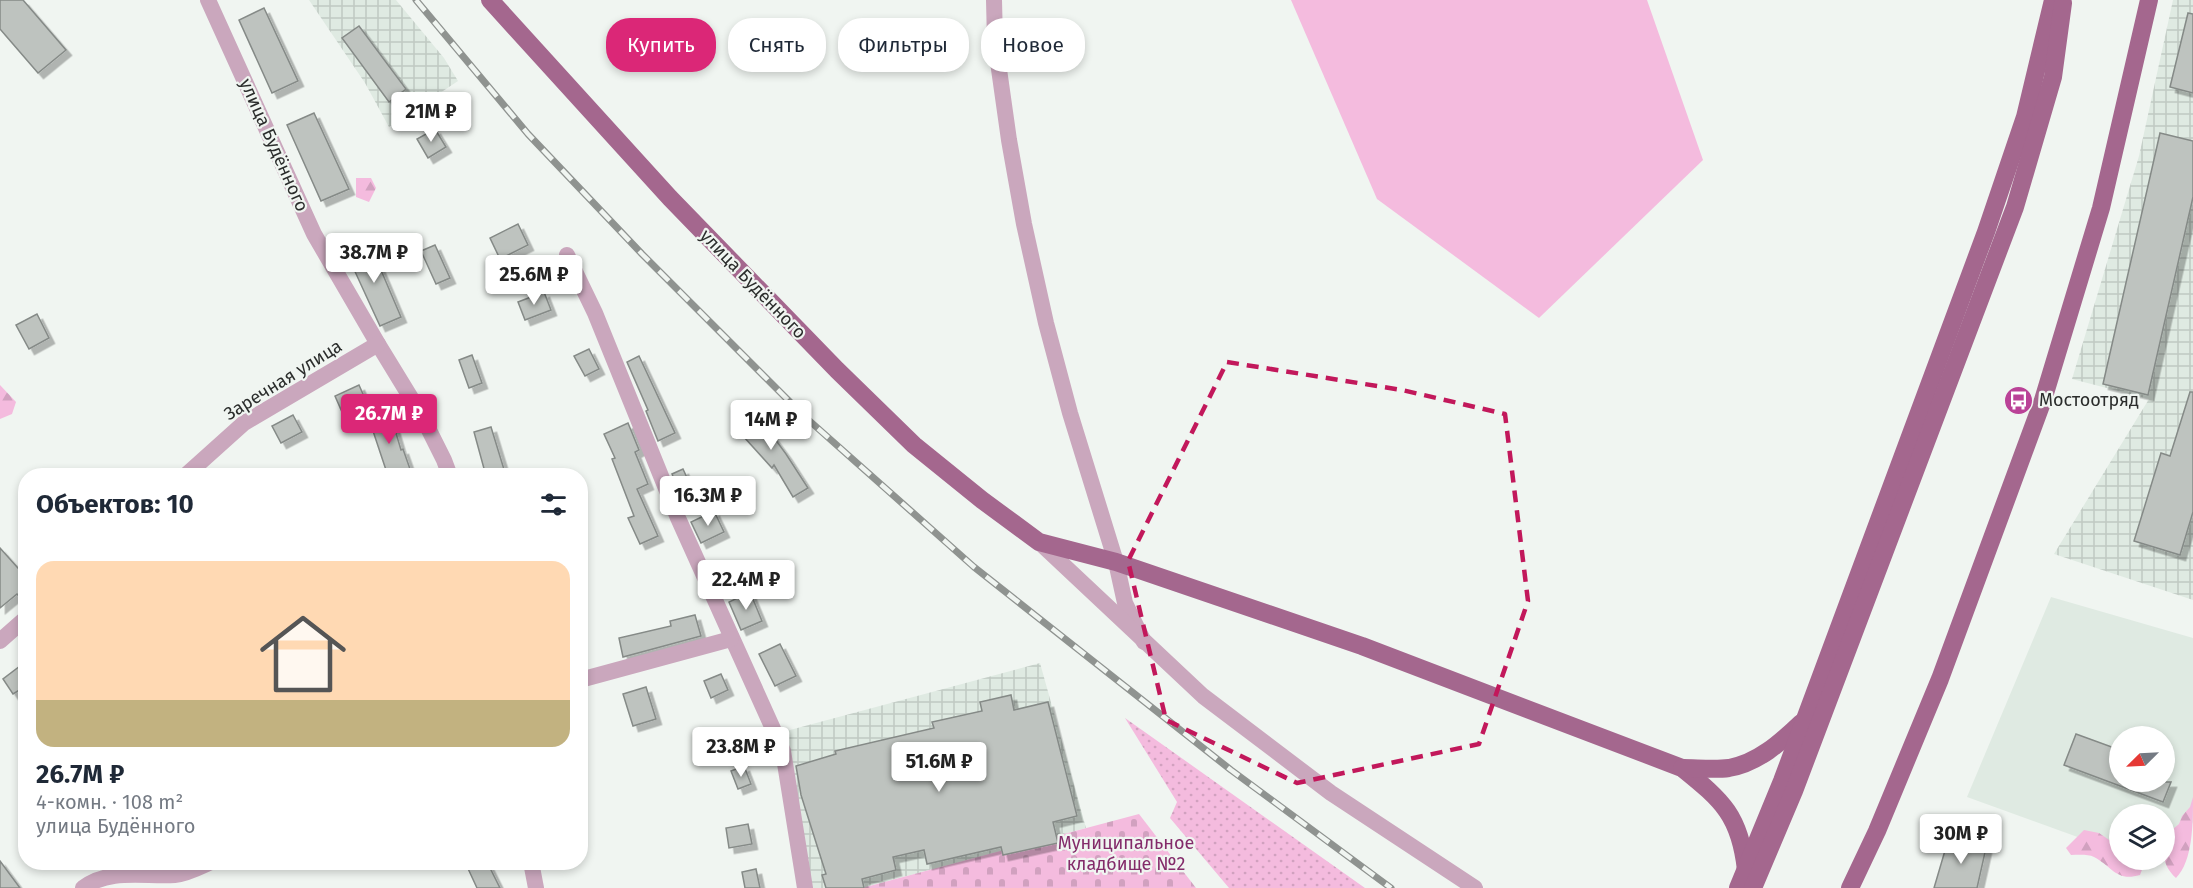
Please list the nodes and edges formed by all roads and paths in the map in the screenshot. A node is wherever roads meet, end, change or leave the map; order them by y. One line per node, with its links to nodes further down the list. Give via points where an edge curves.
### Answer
1 (208, 0): 8 (street, улица Будённого, via 314,234)
2 (490, 0): 11 (main road, улица Будённого, via 670,198 837,370 914,445)
3 (993, 0): 12 (street, via 1009,140 1034,268 1070,413)
4 (2052, 0): 18 (main road, via 2025,117 1986,232)
5 (2063, 0): 29 (main road, via 2053,77 2014,207 1794,791)
6 (2149, 0): 30 (main road, via 2101,208 2043,400 1941,679)
7 (567, 255): 14 (street)
8 (378, 344): 9 (street, Заречная улица, via 244,423); 10 (street, улица Будённого, via 422,416)
9 (196, 468)
10 (446, 468)
11 (1040, 542): 12 (main road); 16 (street)
12 (1116, 562): 16 (street, via 1125,603); 19 (main road, via 1362,646)
13 (18, 625): 15 (street)
14 (731, 639): 17 (street); 26 (street, via 783,751)
15 (0, 641)
16 (1144, 642): 27 (street, via 1203,696 1331,794)
17 (588, 678)
18 (1804, 719): 19 (main road, via 1760,756 1730,768); 22 (main road)
19 (1682, 768): 22 (main road, via 1731,814 1744,849)
20 (199, 870): 23 (street)
21 (533, 870): 25 (street)
22 (1746, 870): 28 (main road)
23 (180, 882): 24 (street, via 137,874 109,877)
24 (83, 888)
25 (536, 888)
26 (805, 888)
27 (1475, 888)
28 (1738, 888)
29 (1753, 888)
30 (1850, 888)

